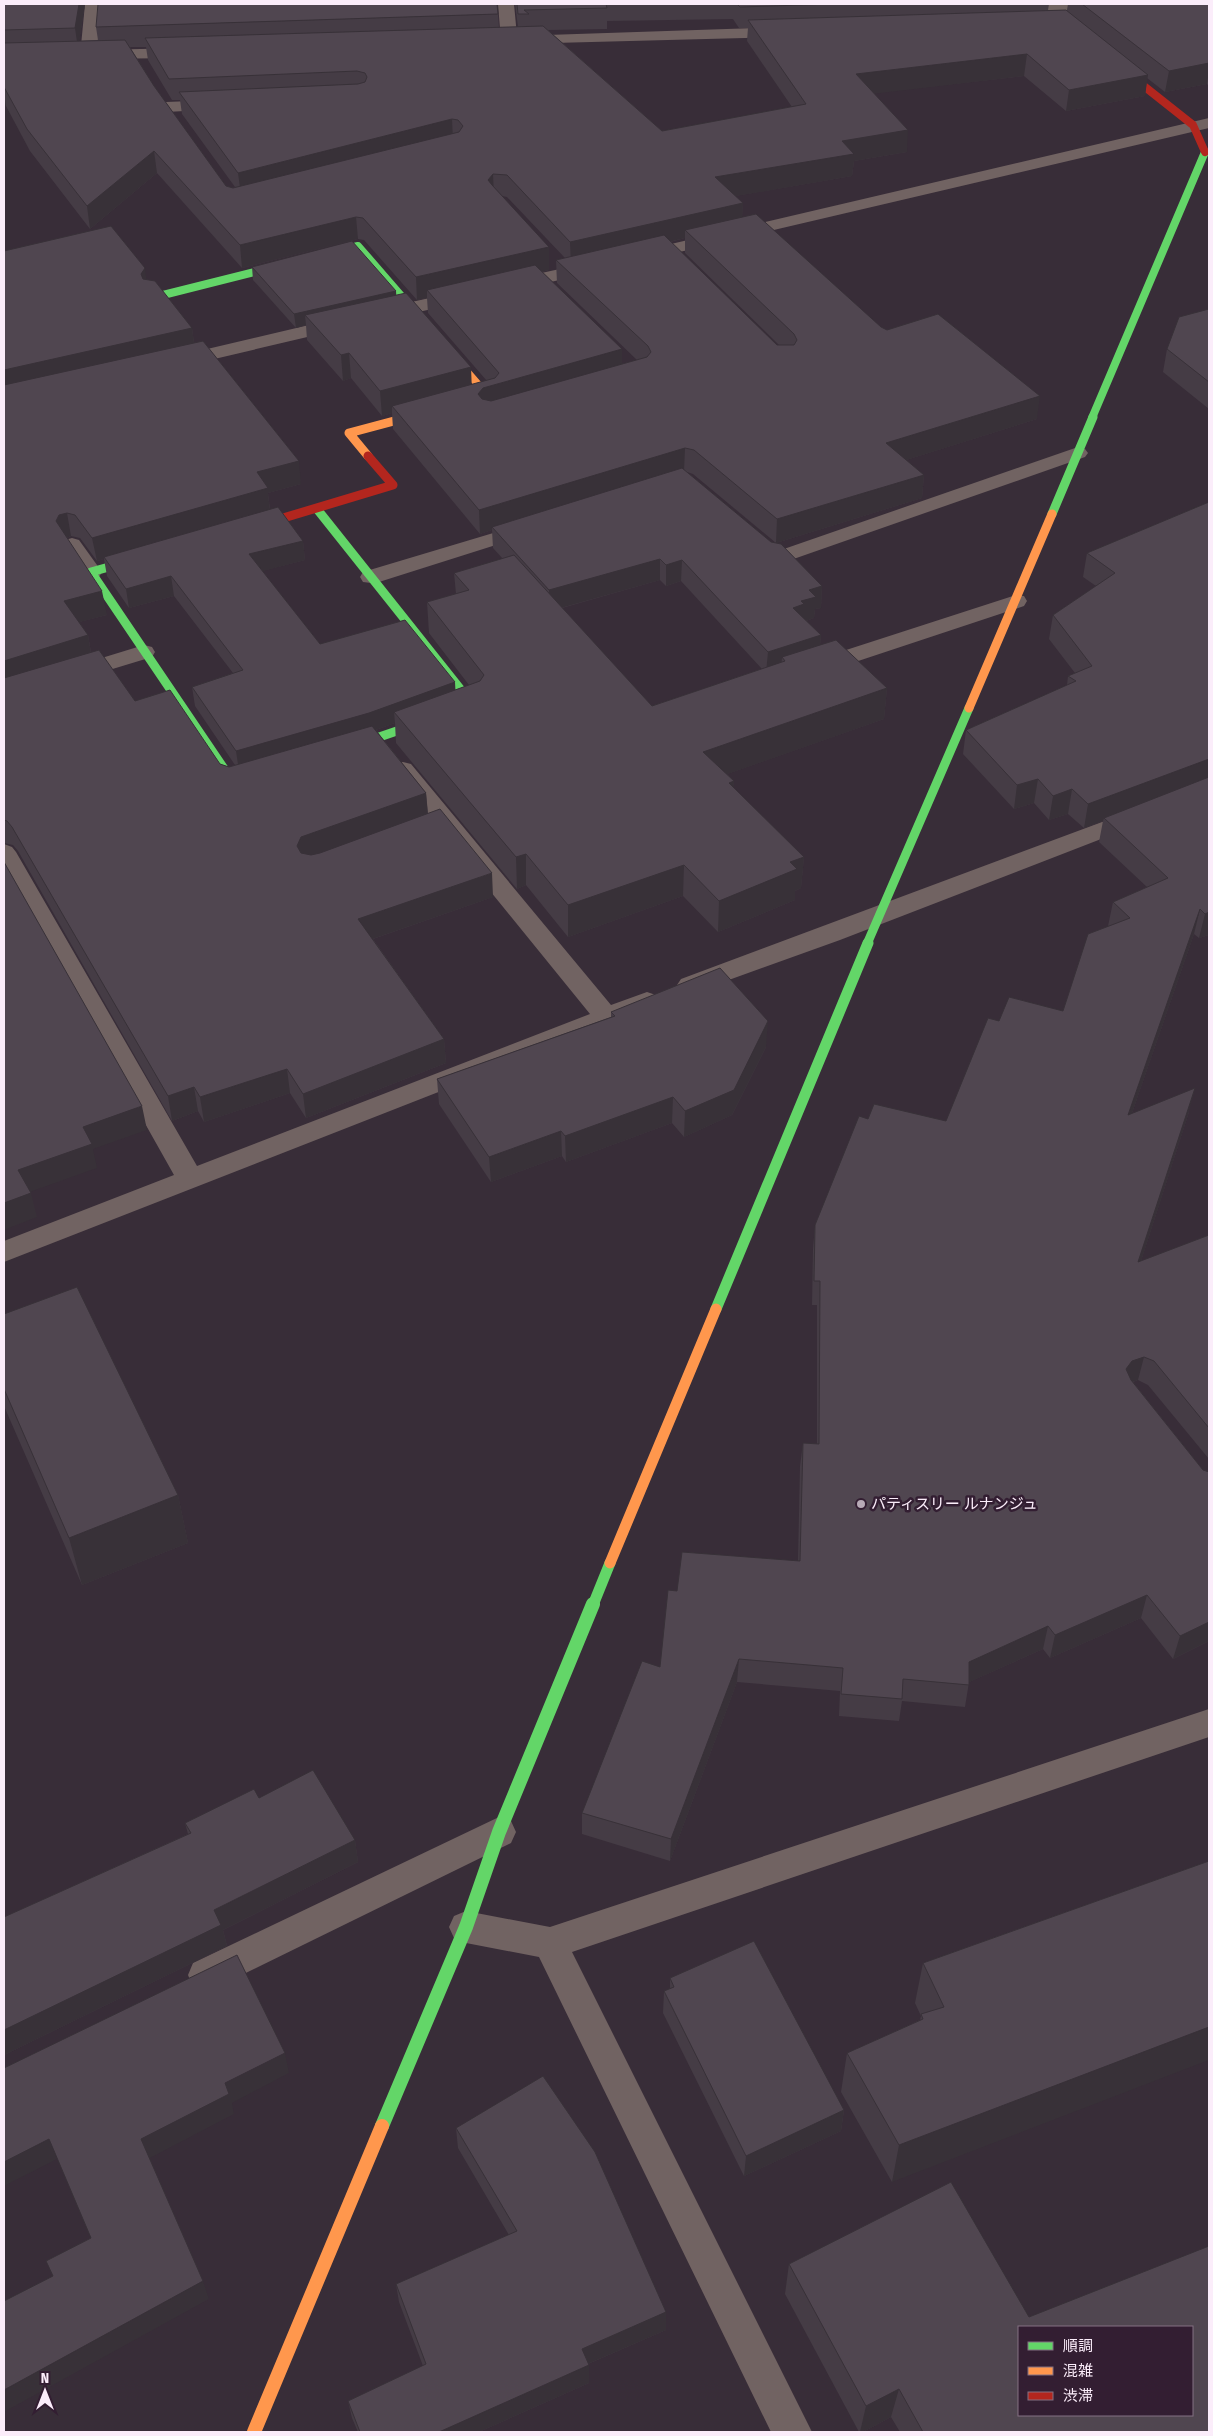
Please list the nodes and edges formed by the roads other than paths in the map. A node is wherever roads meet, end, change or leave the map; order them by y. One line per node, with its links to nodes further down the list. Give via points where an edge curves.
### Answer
1 (92, 4): 12 (street)
2 (506, 4): 6 (street)
3 (1114, 4): 4 (street)
4 (1052, 16)
5 (802, 32): 6 (street)
6 (509, 41): 7 (street)
7 (489, 42)
8 (204, 52): 10 (street)
9 (1103, 54): 16 (street)
10 (135, 55): 12 (street); 13 (street)
11 (69, 56): 12 (street)
12 (88, 56)
13 (144, 70)
14 (234, 104): 15 (street, via 161,100)
15 (178, 123)
16 (1201, 124): 17 (street); 26 (street, via 1205,152)
17 (668, 250): 19 (street); 20 (street)
18 (552, 259): 20 (street)
19 (682, 263)
20 (565, 274): 21 (street)
21 (539, 280): 22 (street); 24 (street)
22 (553, 293)
23 (155, 297): 24 (street, via 358,246)
24 (412, 307): 25 (street); 27 (street, via 488,396 349,432 393,485)
25 (160, 366)
26 (1078, 452): 29 (street, via 778,558); 35 (street)
27 (317, 509): 30 (street); 34 (street)
28 (542, 524): 34 (street)
29 (742, 528)
30 (242, 530)
31 (72, 544): 33 (street)
32 (157, 554): 33 (street)
33 (91, 572): 36 (street)
34 (371, 577): 39 (street, via 473,705)
35 (1016, 602): 37 (street); 46 (street)
36 (144, 652): 38 (street); 41 (street, via 233,782)
37 (799, 673)
38 (4, 695)
39 (379, 738): 40 (street); 43 (street)
40 (333, 752)
41 (251, 777)
42 (1154, 811): 46 (street)
43 (446, 821): 44 (street); 47 (street)
44 (420, 831)
45 (4, 852): 48 (street)
46 (879, 915): 47 (street); 51 (street)
47 (606, 1016): 48 (street)
48 (192, 1180): 49 (street)
49 (4, 1252)
50 (1209, 1724): 53 (street)
51 (499, 1832): 52 (street); 54 (street)
52 (466, 1927): 53 (street); 55 (street)
53 (550, 1942): 56 (street)
54 (180, 1987)
55 (253, 2432)
56 (792, 2432)

